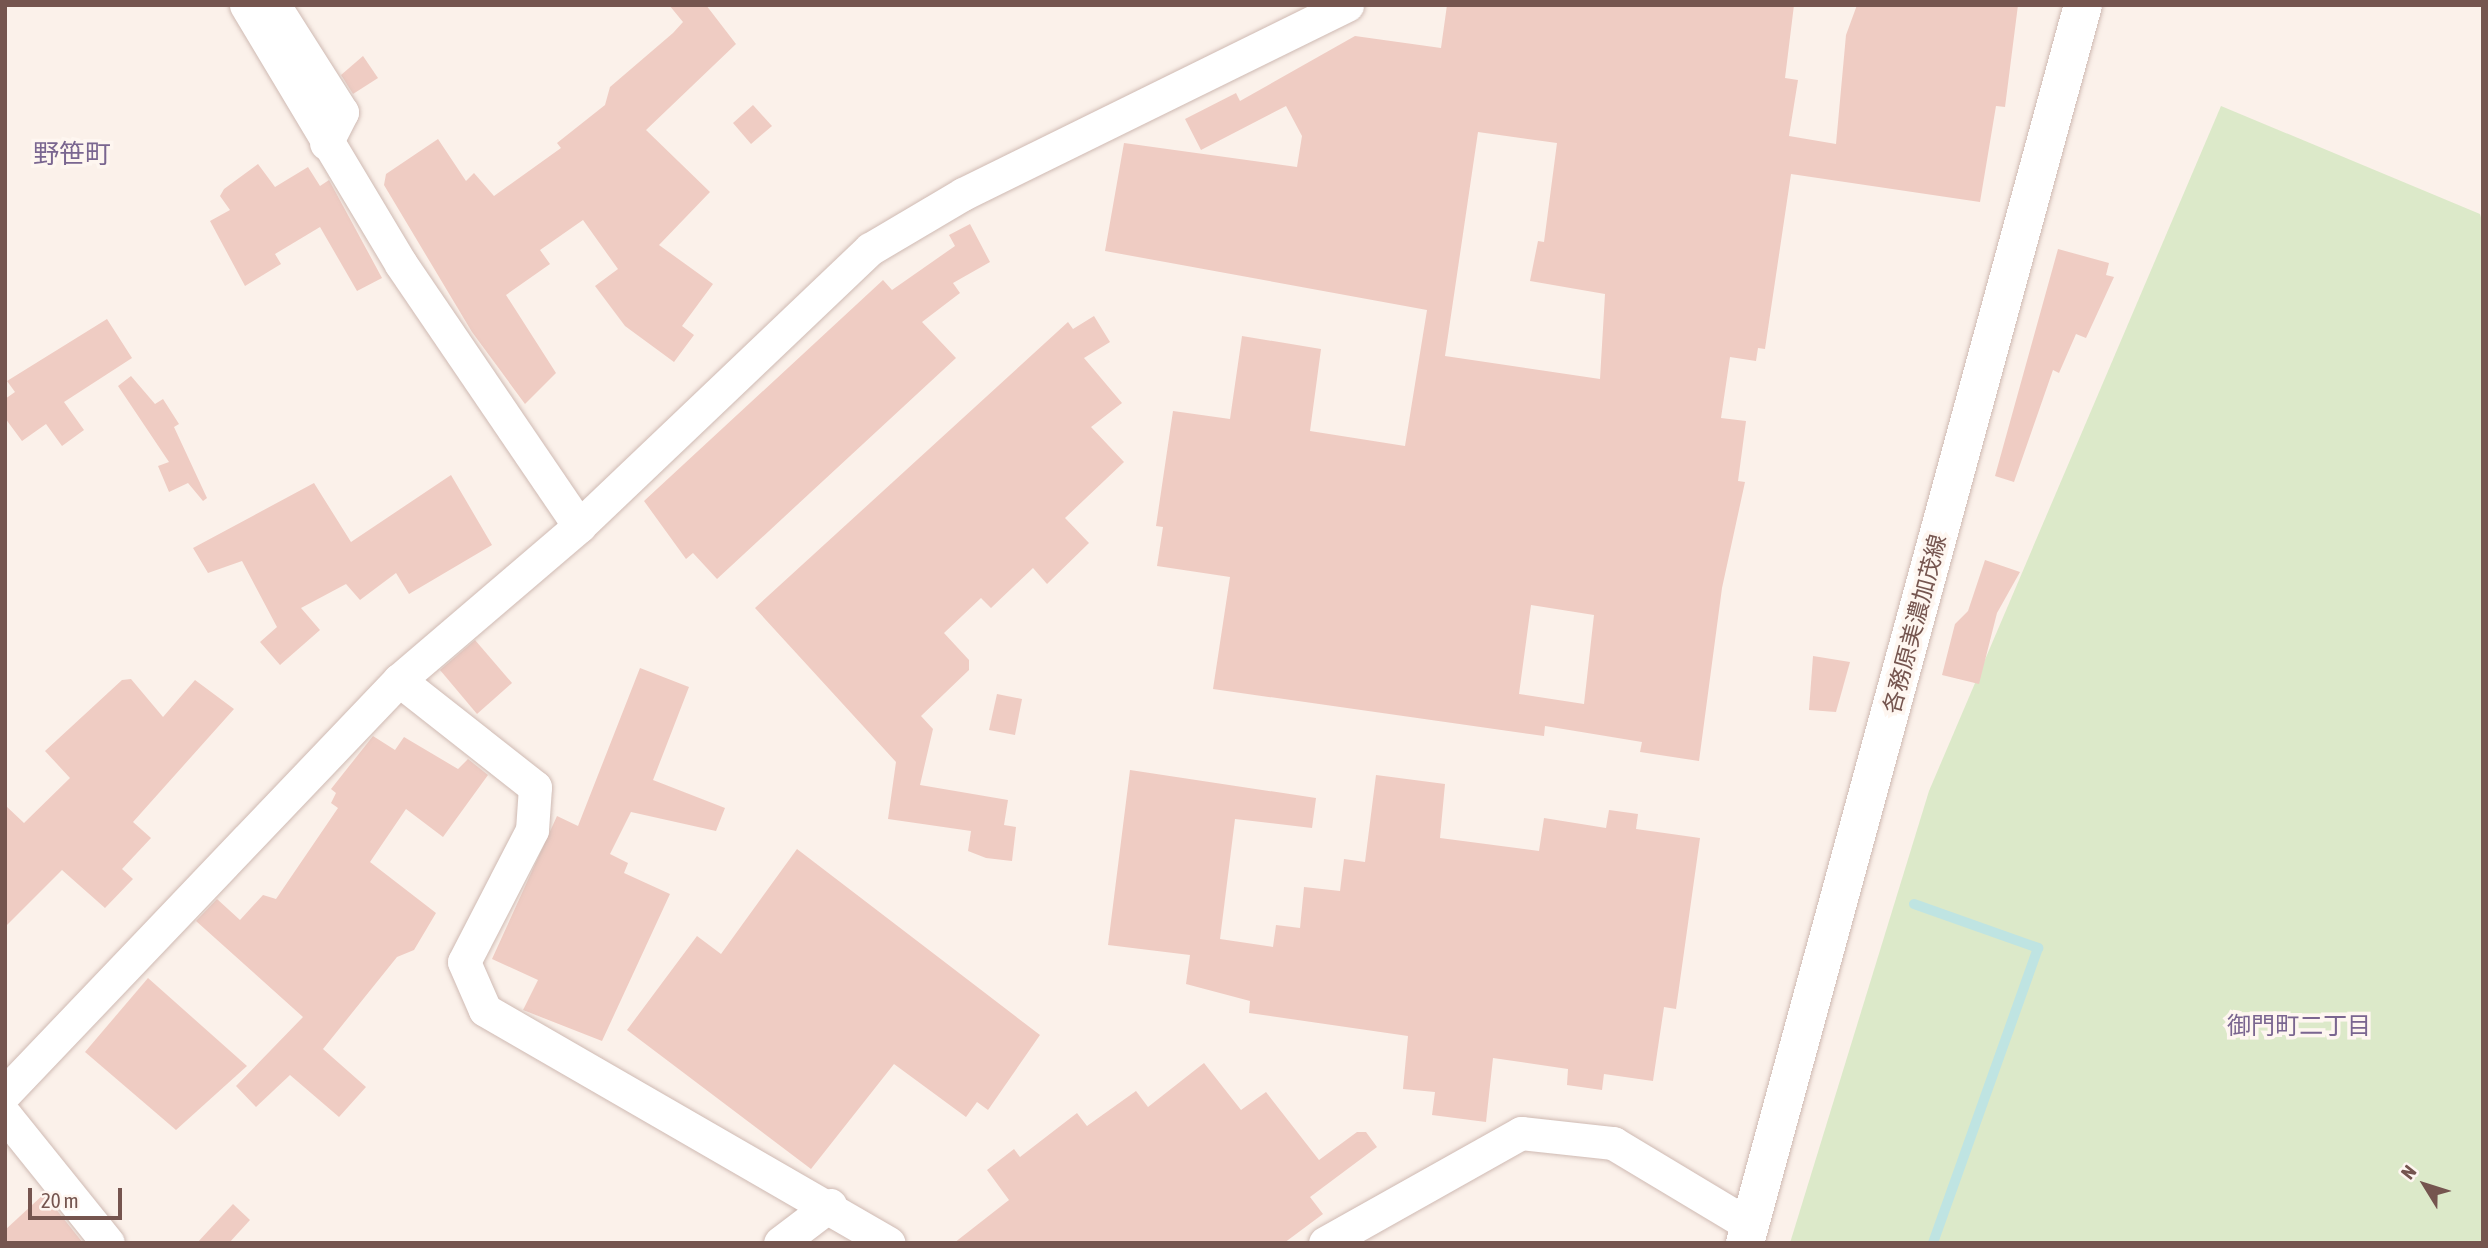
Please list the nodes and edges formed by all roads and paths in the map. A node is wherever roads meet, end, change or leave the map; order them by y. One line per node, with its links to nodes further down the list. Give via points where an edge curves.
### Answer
1 (246, 5): 5 (street)
2 (275, 5): 5 (street, via 342,112)
3 (1347, 5): 6 (street, via 963,194 870,249)
4 (2083, 5): 11 (main road, 各務原美濃加茂線)
5 (326, 143): 6 (street)
6 (579, 526): 7 (street)
7 (399, 680): 8 (street); 10 (street, via 535,787 532,830 464,962 485,1010)
8 (5, 1093)
9 (5, 1115): 12 (street)
10 (830, 1205): 13 (street); 14 (street)
11 (1748, 1234): 15 (street, via 1613,1143 1521,1133)
12 (108, 1243)
13 (780, 1243)
14 (889, 1243)
15 (1325, 1243)

